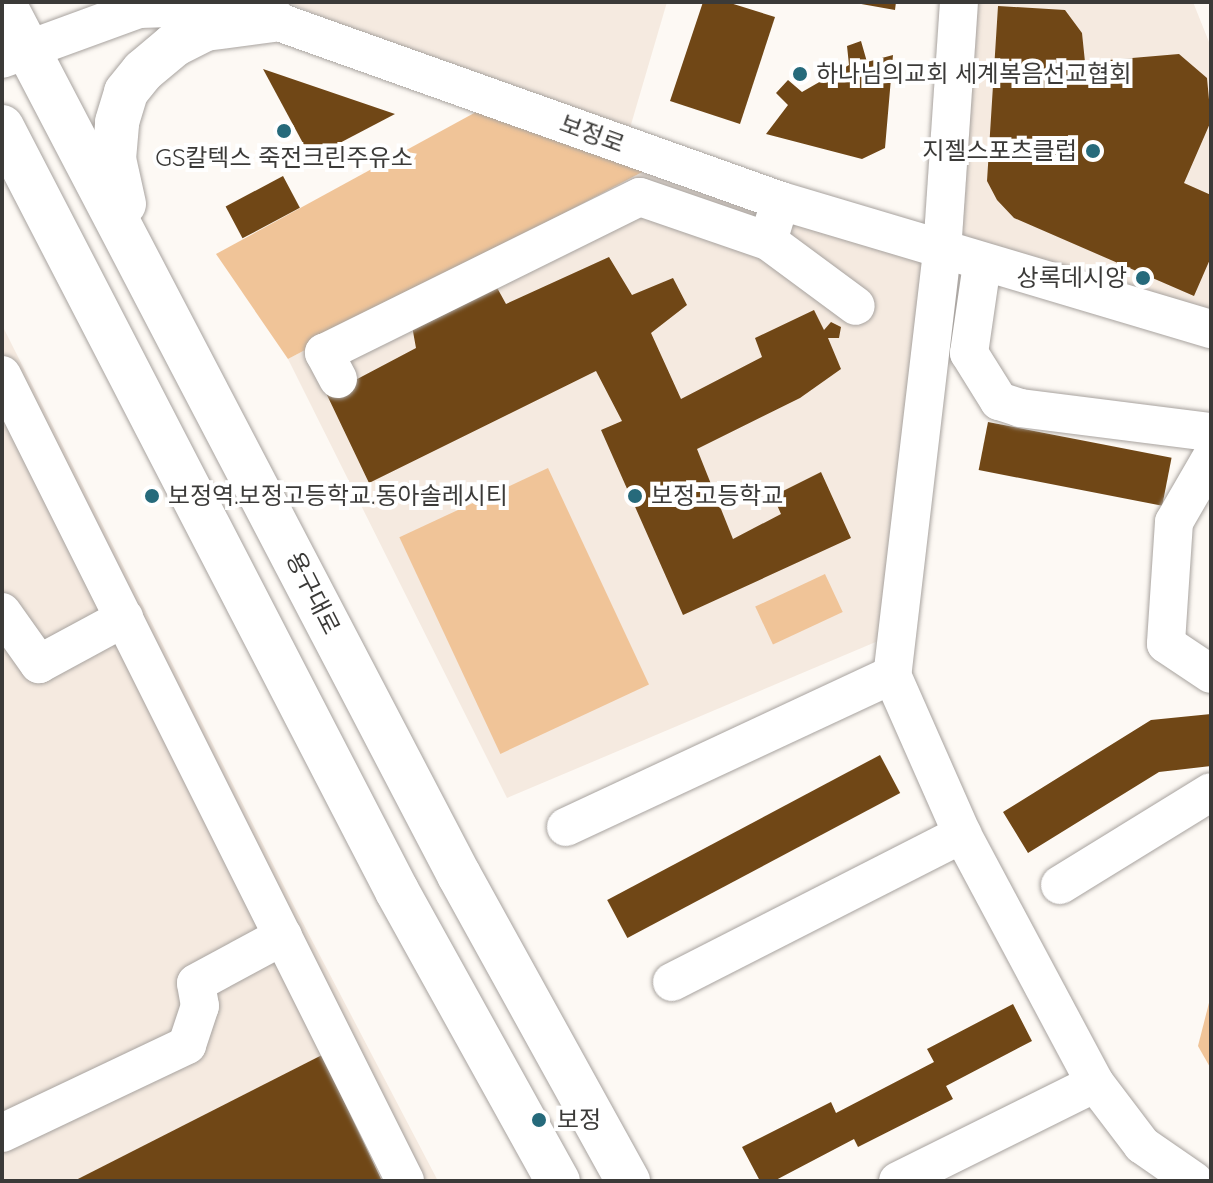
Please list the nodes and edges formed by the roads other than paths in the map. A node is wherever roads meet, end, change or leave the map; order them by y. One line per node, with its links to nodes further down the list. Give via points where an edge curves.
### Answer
1 (3, 2): 5 (main road, 용구대로)
2 (234, 2): 4 (main road)
3 (959, 2): 11 (street)
4 (273, 20): 5 (street, 보정로, via 203,7 139,9); 8 (street, 보정로); 9 (main road, via 205,29 187,37 157,57 126,92 114,159)
5 (15, 54): 9 (main road, 용구대로)
6 (2, 127): 7 (main road)
7 (31, 177): 14 (main road, via 36,161 51,160 128,299); 29 (main road)
8 (781, 201): 10 (street); 11 (street, 보정로)
9 (131, 240): 14 (main road, 용구대로)
10 (768, 241): 13 (street); 17 (street, via 640,197 324,353)
11 (942, 252): 12 (street, 보정로); 23 (street)
12 (982, 264): 15 (street, 보정로); 18 (street, via 969,353 999,401)
13 (856, 306)
14 (169, 314): 36 (main road, 용구대로, via 459,875)
15 (1211, 329)
16 (2, 375): 21 (street)
17 (338, 379)
18 (1211, 432)
19 (1211, 458): 22 (street, via 1174,522 1166,644)
20 (2, 612): 21 (street, via 39,664)
21 (124, 618): 28 (street)
22 (1211, 674)
23 (892, 675): 25 (street); 26 (street)
24 (1211, 792): 27 (street)
25 (566, 827)
26 (962, 834): 30 (street); 31 (street)
27 (1060, 885)
28 (283, 936): 32 (street, via 196,983 200,1006 187,1045); 33 (street)
29 (432, 956): 34 (main road); 35 (main road)
30 (672, 982)
31 (1095, 1083): 37 (street); 38 (street, via 1142,1145)
32 (2, 1133)
33 (405, 1181)
34 (529, 1181)
35 (558, 1181)
36 (628, 1181)
37 (898, 1181)
38 (1194, 1181)

